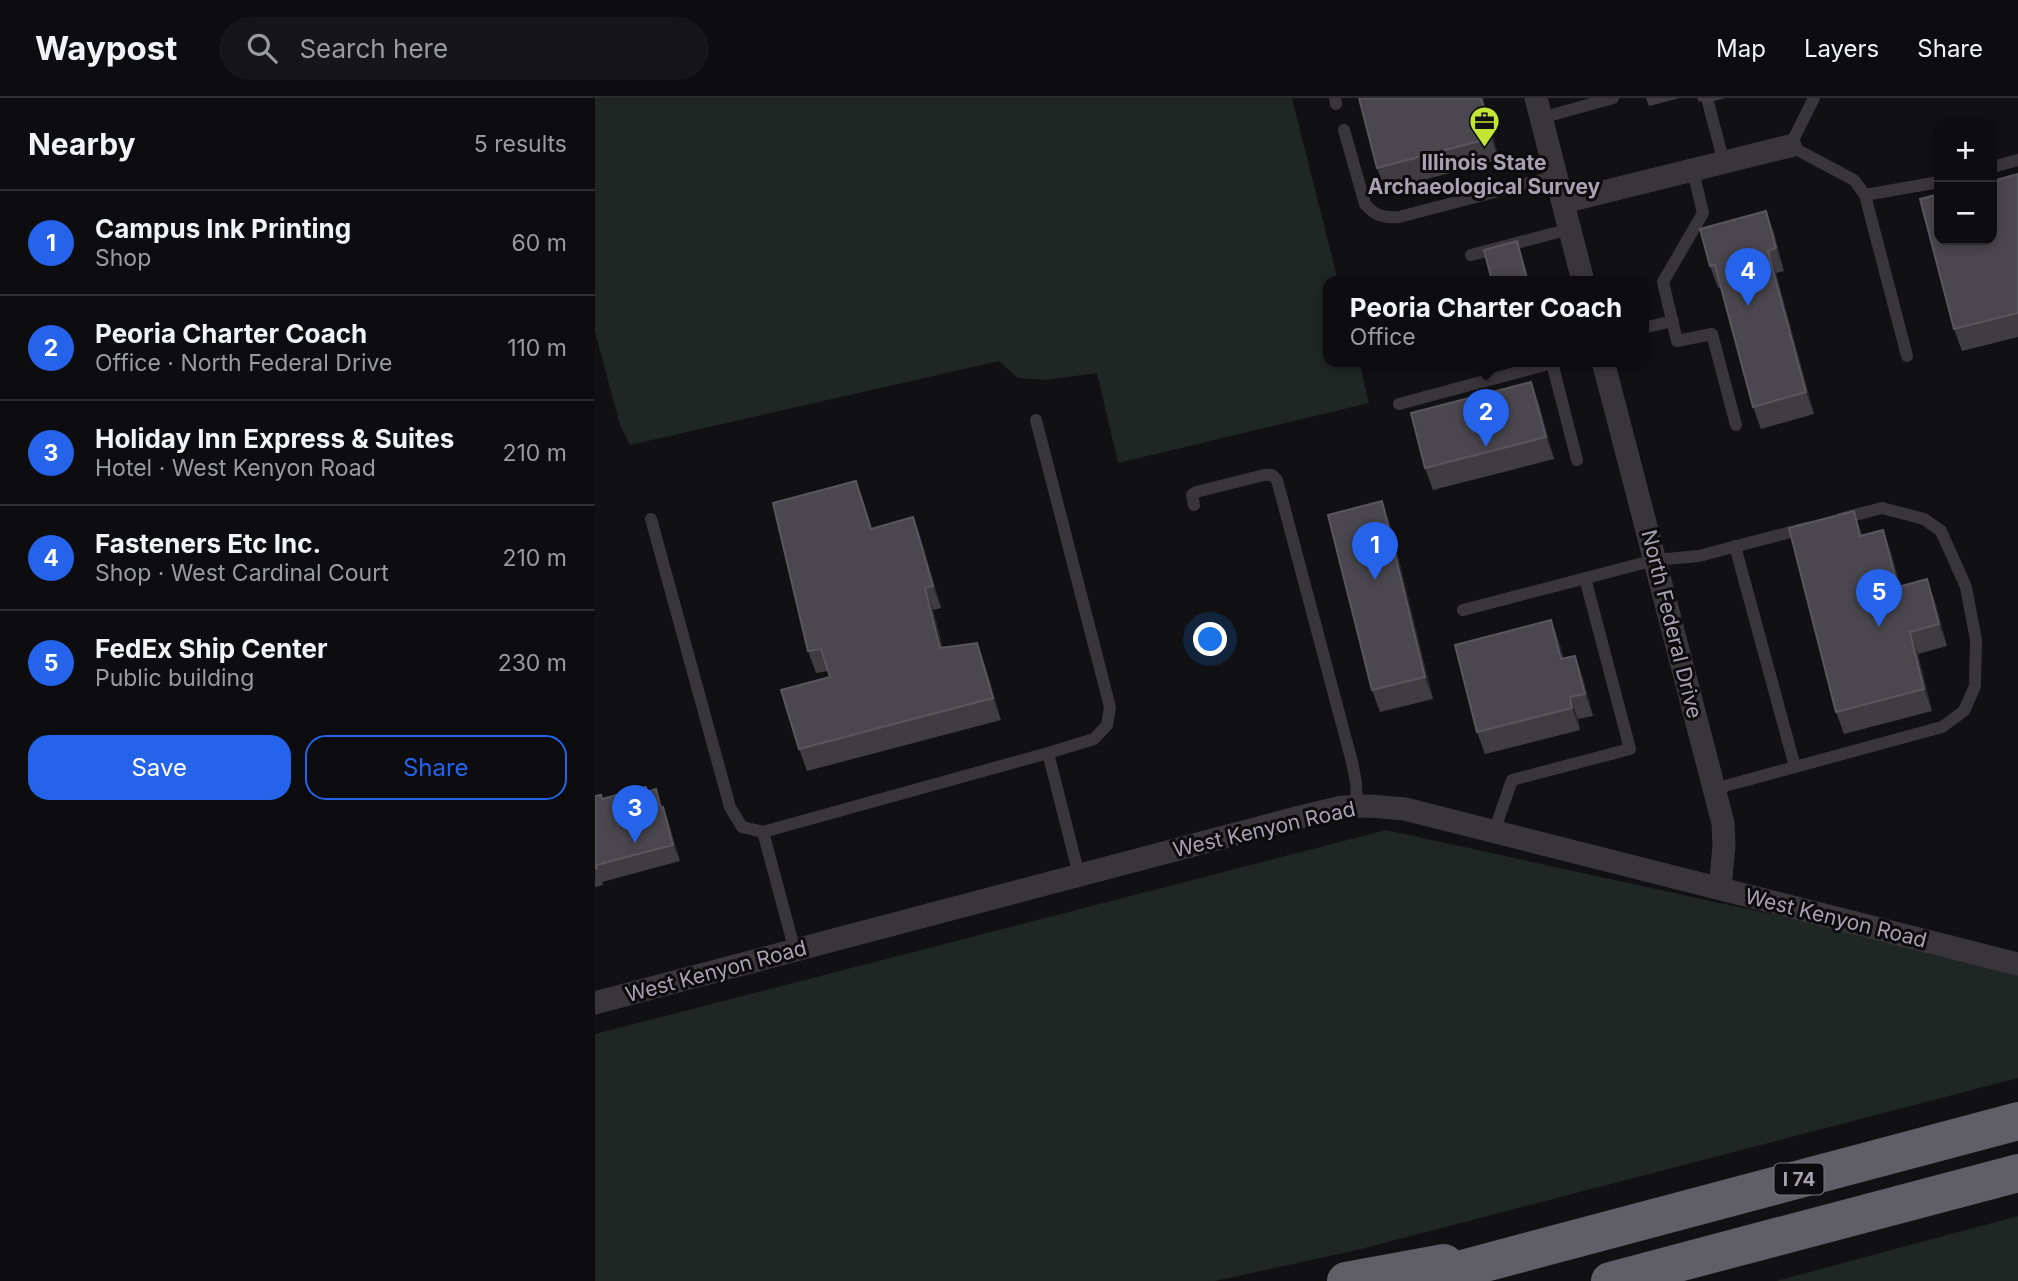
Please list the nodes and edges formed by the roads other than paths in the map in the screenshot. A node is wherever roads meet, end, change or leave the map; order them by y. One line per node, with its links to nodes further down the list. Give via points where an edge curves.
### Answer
1 (1613, 98): 4 (lane)
2 (1814, 98): 6 (lane)
3 (1708, 102): 8 (lane)
4 (1539, 108): 11 (street)
5 (1344, 130): 11 (lane, via 1365,204 1373,214 1387,218)
6 (1790, 146): 8 (street); 13 (lane, via 1854,180)
7 (2018, 160): 9 (lane)
8 (1724, 163): 10 (street)
9 (1997, 166)
10 (1693, 171): 14 (street); 18 (lane, via 1703,213 1663,282)
11 (1556, 176): 14 (street)
12 (1934, 183): 13 (lane)
13 (1865, 195): 20 (lane)
14 (1563, 202): 15 (street)
15 (1570, 229): 16 (lane); 17 (street)
16 (1471, 255)
17 (1582, 276)
18 (1672, 321): 19 (lane); 26 (lane, via 1677,341 1712,334)
19 (1649, 327)
20 (1907, 356)
21 (1537, 367): 24 (lane)
22 (1557, 367): 27 (lane)
23 (1605, 367): 33 (street, North Federal Drive)
24 (1399, 404)
25 (1036, 420): 36 (lane, via 1110,707 1107,725 1094,739)
26 (1736, 425)
27 (1577, 460)
28 (1194, 505): 39 (lane, via 1196,492 1264,475 1277,480 1352,762)
29 (651, 519): 40 (lane, via 730,807 742,827)
30 (1829, 522): 37 (lane, via 1882,508 1924,519 1941,531 1966,587 1976,640 1975,686 1965,711 1942,727)
31 (1815, 525): 32 (lane)
32 (1735, 547): 33 (lane); 37 (lane)
33 (1655, 560): 34 (lane); 38 (street, North Federal Drive)
34 (1585, 578): 35 (lane); 41 (lane, via 1630,749 1512,780)
35 (1463, 610)
36 (1048, 753): 40 (lane); 42 (lane)
37 (1795, 767): 38 (lane)
38 (1714, 789): 43 (street, North Federal Drive, via 1723,823)
39 (1357, 806): 41 (street, West Kenyon Road, via 1405,809); 42 (street, West Kenyon Road)
40 (763, 832): 44 (lane)
41 (1494, 832): 43 (street, West Kenyon Road)
42 (1079, 875): 44 (street, West Kenyon Road)
43 (1720, 888): 45 (street, West Kenyon Road)
44 (795, 951): 46 (street, West Kenyon Road)
45 (2018, 964)
46 (595, 1003)
47 (2018, 1121): 49 (highway, I 74)
48 (2018, 1173): 52 (highway, I 74)
49 (1581, 1238): 50 (highway); 51 (highway, I 74)
50 (1346, 1281)
51 (1417, 1281)
52 (1610, 1281)

